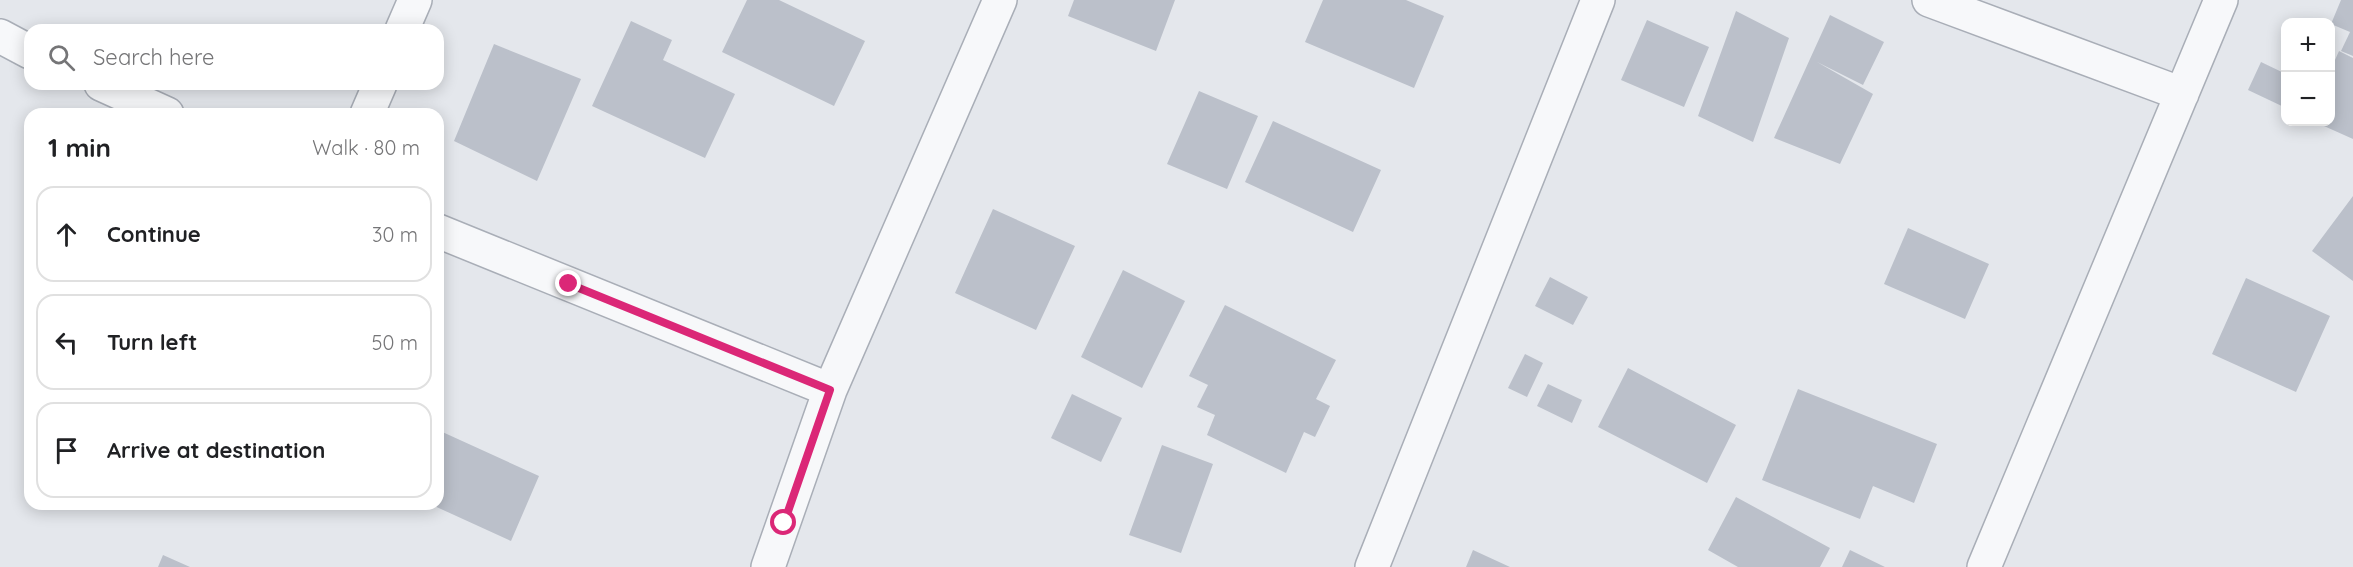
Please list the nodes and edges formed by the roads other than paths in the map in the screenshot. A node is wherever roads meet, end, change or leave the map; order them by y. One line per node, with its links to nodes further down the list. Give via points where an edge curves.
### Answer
1 (415, 0): 6 (street)
2 (1000, 0): 15 (street)
3 (1598, 0): 17 (street)
4 (1929, 0): 11 (street)
5 (2221, 0): 11 (street)
6 (405, 24)
7 (0, 36): 8 (street)
8 (24, 49)
9 (113, 90): 12 (street)
10 (377, 90): 13 (street)
11 (2182, 94): 18 (street)
12 (154, 108)
13 (370, 108)
14 (444, 233): 15 (street)
15 (830, 390): 16 (street)
16 (768, 567)
17 (1372, 567)
18 (1984, 567)

